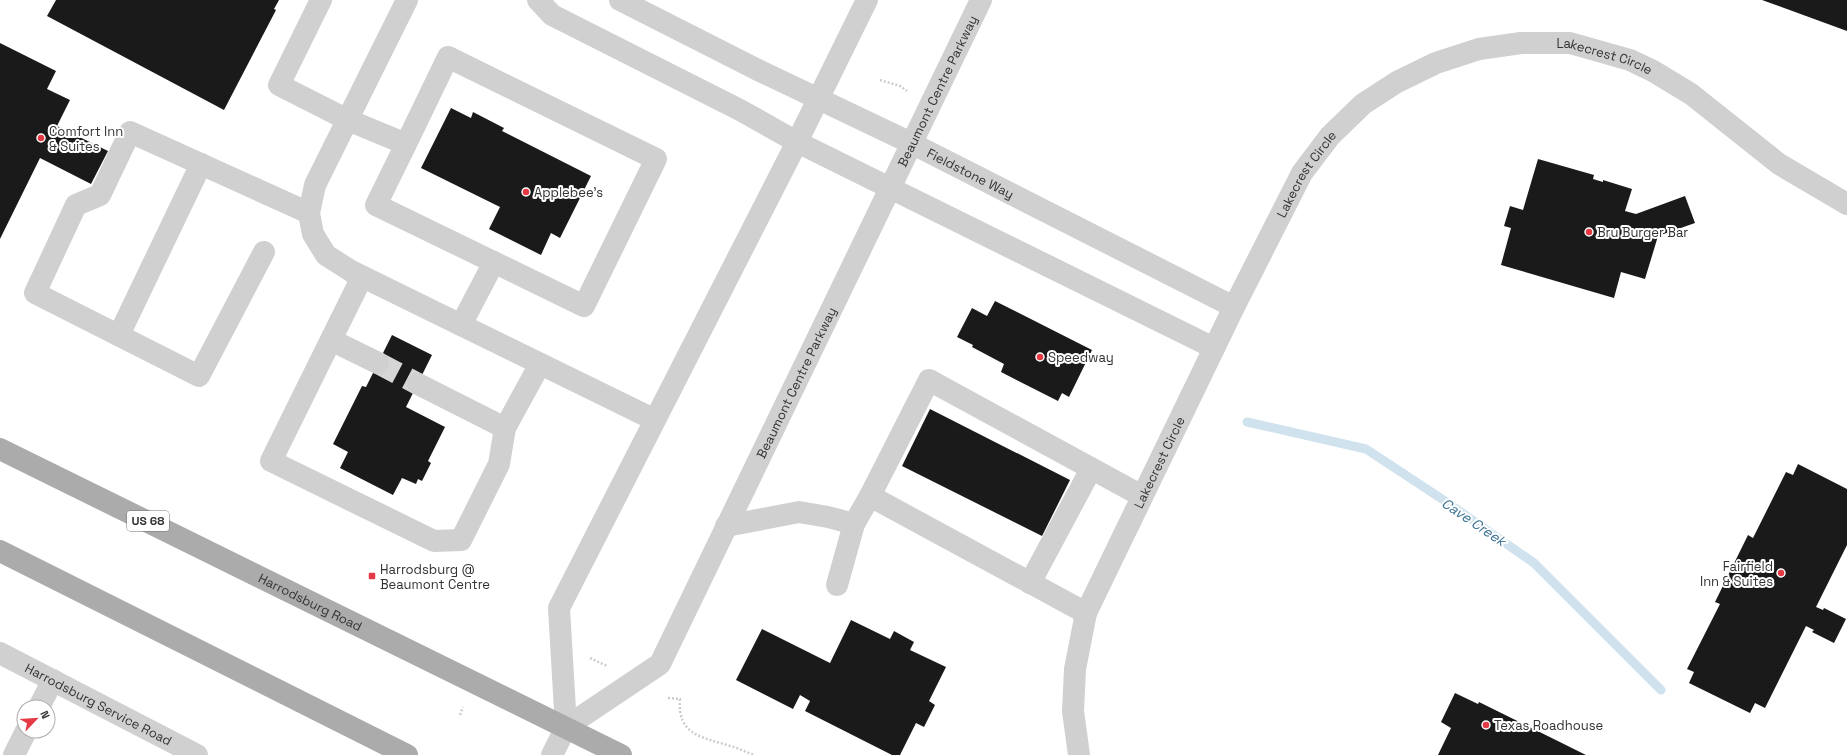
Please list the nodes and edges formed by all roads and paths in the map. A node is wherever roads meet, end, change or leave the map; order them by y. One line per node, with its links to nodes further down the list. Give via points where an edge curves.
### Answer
1 (322, 0): 10 (street, via 279,86)
2 (407, 0): 10 (street)
3 (538, 0): 11 (street, via 552,15 740,110)
4 (620, 0): 9 (street, Fieldstone Way)
5 (867, 0): 9 (street, Beaumont Centre Parkway)
6 (981, 0): 12 (street, Beaumont Centre Parkway)
7 (880, 80): 8 (path, via 900,86)
8 (910, 93)
9 (818, 98): 11 (street, Beaumont Centre Parkway); 12 (street, Fieldstone Way)
10 (348, 120): 13 (street); 17 (street, via 315,186)
11 (797, 142): 15 (street); 29 (street, Beaumont Centre Parkway)
12 (911, 143): 15 (street, Beaumont Centre Parkway); 21 (street, Fieldstone Way)
13 (406, 144): 19 (street, via 376,205); 19 (street, via 448,57 656,159 584,306)
14 (201, 164): 17 (street); 23 (street); 23 (street, via 130,132 100,195 76,205 35,293)
15 (890, 187): 25 (street); 36 (street, Beaumont Centre Parkway)
16 (1847, 204): 21 (street, Lakecrest Circle, via 1779,164 1691,94 1630,60 1570,43 1520,43 1479,49 1436,63 1396,82 1363,104 1330,136 1302,173)
17 (308, 213): 20 (street, via 313,234 326,255)
18 (264, 252): 23 (street, via 199,376)
19 (494, 262): 22 (street)
20 (362, 277): 22 (street); 24 (street)
21 (1234, 307): 25 (street, Lakecrest Circle)
22 (461, 325): 27 (street)
23 (119, 335)
24 (331, 340): 26 (street); 30 (street, via 271,461 434,541 461,540 499,464)
25 (1214, 348): 34 (street, Lakecrest Circle)
26 (378, 363)
27 (540, 364): 29 (street); 30 (street)
28 (418, 384): 30 (street)
29 (656, 420): 49 (street, Beaumont Centre Parkway, via 559,608)
30 (505, 428)
31 (0, 449): 49 (main road, Harrodsburg Road / US 68)
32 (1091, 469): 33 (street, via 929,380); 34 (street); 38 (street)
33 (870, 496): 35 (street); 38 (street)
34 (1142, 496): 40 (street, Lakecrest Circle)
35 (854, 524): 36 (street, via 828,516 799,512); 39 (street)
36 (726, 526): 49 (street, Beaumont Centre Parkway, via 660,664)
37 (0, 551): 53 (main road)
38 (1030, 583): 40 (street)
39 (837, 585)
40 (1086, 613): 57 (street, Lakecrest Circle, via 1075,669 1073,712)
41 (0, 653): 44 (street, Harrodsburg Service Road)
42 (583, 654): 43 (path)
43 (611, 669)
44 (53, 680): 46 (street); 52 (street, Harrodsburg Service Road)
45 (668, 698): 56 (path, via 680,699 679,712 684,724 695,735)
46 (43, 699)
47 (464, 705): 48 (path)
48 (460, 715)
49 (566, 727): 54 (street, Beaumont Centre Parkway); 55 (main road, Harrodsburg Road / US 68)
50 (22, 739): 51 (street)
51 (14, 755)
52 (197, 755)
53 (407, 755)
54 (552, 755)
55 (621, 755)
56 (754, 755)
57 (1079, 755)

